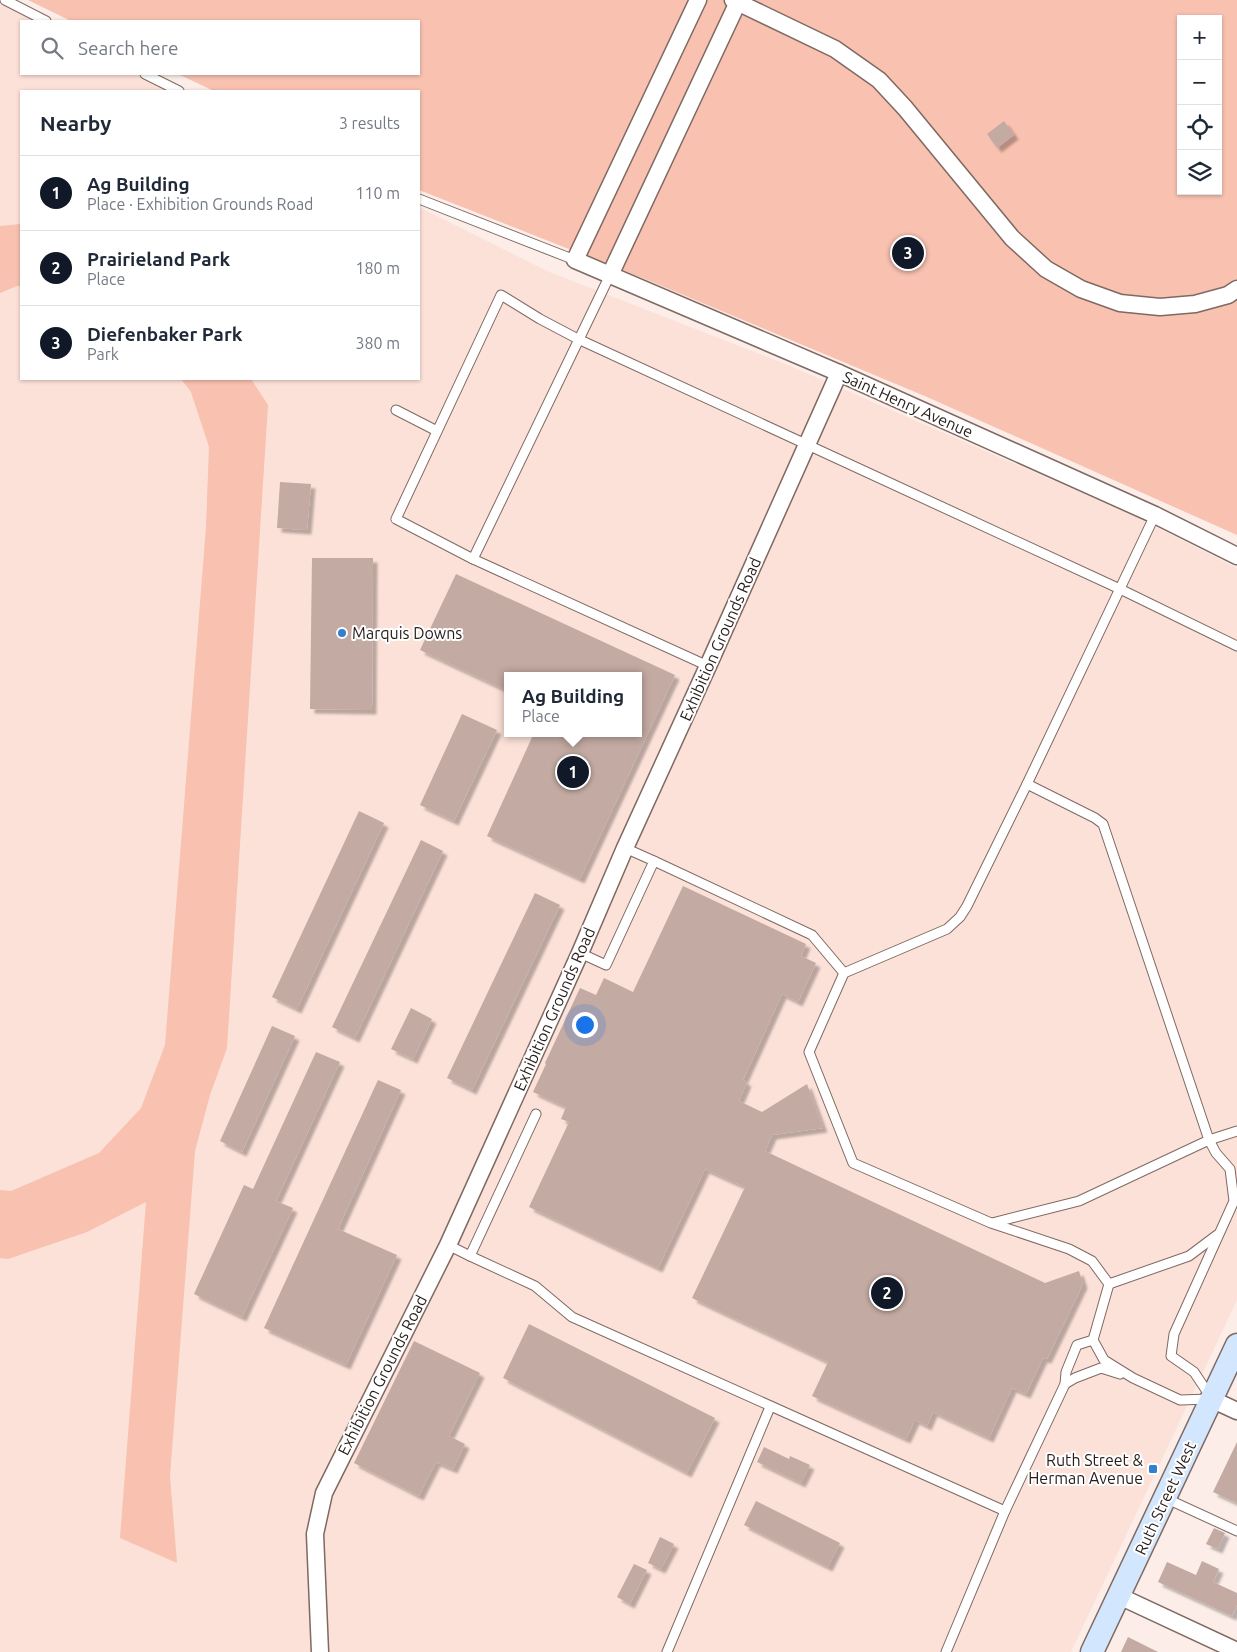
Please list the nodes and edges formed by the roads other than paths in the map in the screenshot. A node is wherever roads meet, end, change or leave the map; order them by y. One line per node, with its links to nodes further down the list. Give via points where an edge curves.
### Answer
1 (5, 0): 4 (lane)
2 (698, 0): 8 (street)
3 (736, 1): 9 (street); 10 (street, via 836,49 879,80 1012,238 1046,269 1081,289 1120,303 1160,307 1195,304 1228,295)
4 (44, 20)
5 (148, 75): 6 (lane)
6 (177, 90)
7 (420, 199): 8 (lane)
8 (576, 260): 9 (street, Saint Henry Avenue)
9 (610, 275): 11 (lane); 12 (street, Saint Henry Avenue)
10 (1237, 289)
11 (578, 339): 14 (lane, via 501,294); 15 (lane); 18 (lane)
12 (839, 373): 15 (street, Exhibition Grounds Road); 16 (street, Saint Henry Avenue)
13 (396, 410): 14 (lane)
14 (437, 431): 18 (lane, via 396,519)
15 (806, 445): 19 (lane); 21 (street, Exhibition Grounds Road)
16 (1155, 515): 17 (street, Saint Henry Avenue); 19 (lane)
17 (1237, 556)
18 (473, 559): 21 (lane)
19 (1120, 589): 20 (lane); 22 (lane)
20 (1237, 646)
21 (708, 666): 23 (street, Exhibition Grounds Road)
22 (1027, 784): 26 (lane, via 960,917 947,928); 29 (lane, via 1103,824)
23 (625, 848): 24 (lane); 25 (street, Exhibition Grounds Road)
24 (654, 861): 25 (lane, via 606,965); 26 (lane, via 812,935)
25 (580, 953): 32 (street, Exhibition Grounds Road)
26 (844, 973): 30 (lane, via 810,1052 853,1163)
27 (536, 1114): 33 (lane)
28 (1237, 1131): 29 (lane)
29 (1209, 1140): 30 (lane, via 1079,1201); 31 (lane, via 1230,1169 1234,1201)
30 (991, 1223): 34 (lane, via 1069,1249 1092,1261)
31 (1219, 1233): 34 (lane, via 1189,1256); 39 (lane, via 1174,1334 1171,1356 1194,1372)
32 (448, 1245): 33 (lane); 47 (street, Exhibition Grounds Road, via 324,1493 315,1534)
33 (470, 1256): 40 (lane, via 535,1286 572,1317)
34 (1109, 1284): 35 (lane)
35 (1093, 1340): 37 (lane, via 1104,1360); 38 (lane, via 1077,1345 1066,1372)
36 (1237, 1344): 39 (street, Ruth Street West)
37 (1134, 1378): 38 (lane, via 1101,1368); 39 (lane, via 1180,1400)
38 (1065, 1384): 43 (lane)
39 (1212, 1399): 41 (street); 42 (street, Ruth Street West)
40 (770, 1407): 43 (lane); 48 (lane)
41 (1237, 1411)
42 (1164, 1498): 44 (lane); 45 (street, Ruth Street West)
43 (1005, 1511): 49 (lane)
44 (1237, 1532)
45 (1119, 1596): 46 (street); 50 (street, Ruth Street West)
46 (1237, 1651)
47 (320, 1652)
48 (667, 1652)
49 (946, 1652)
50 (1092, 1652)

